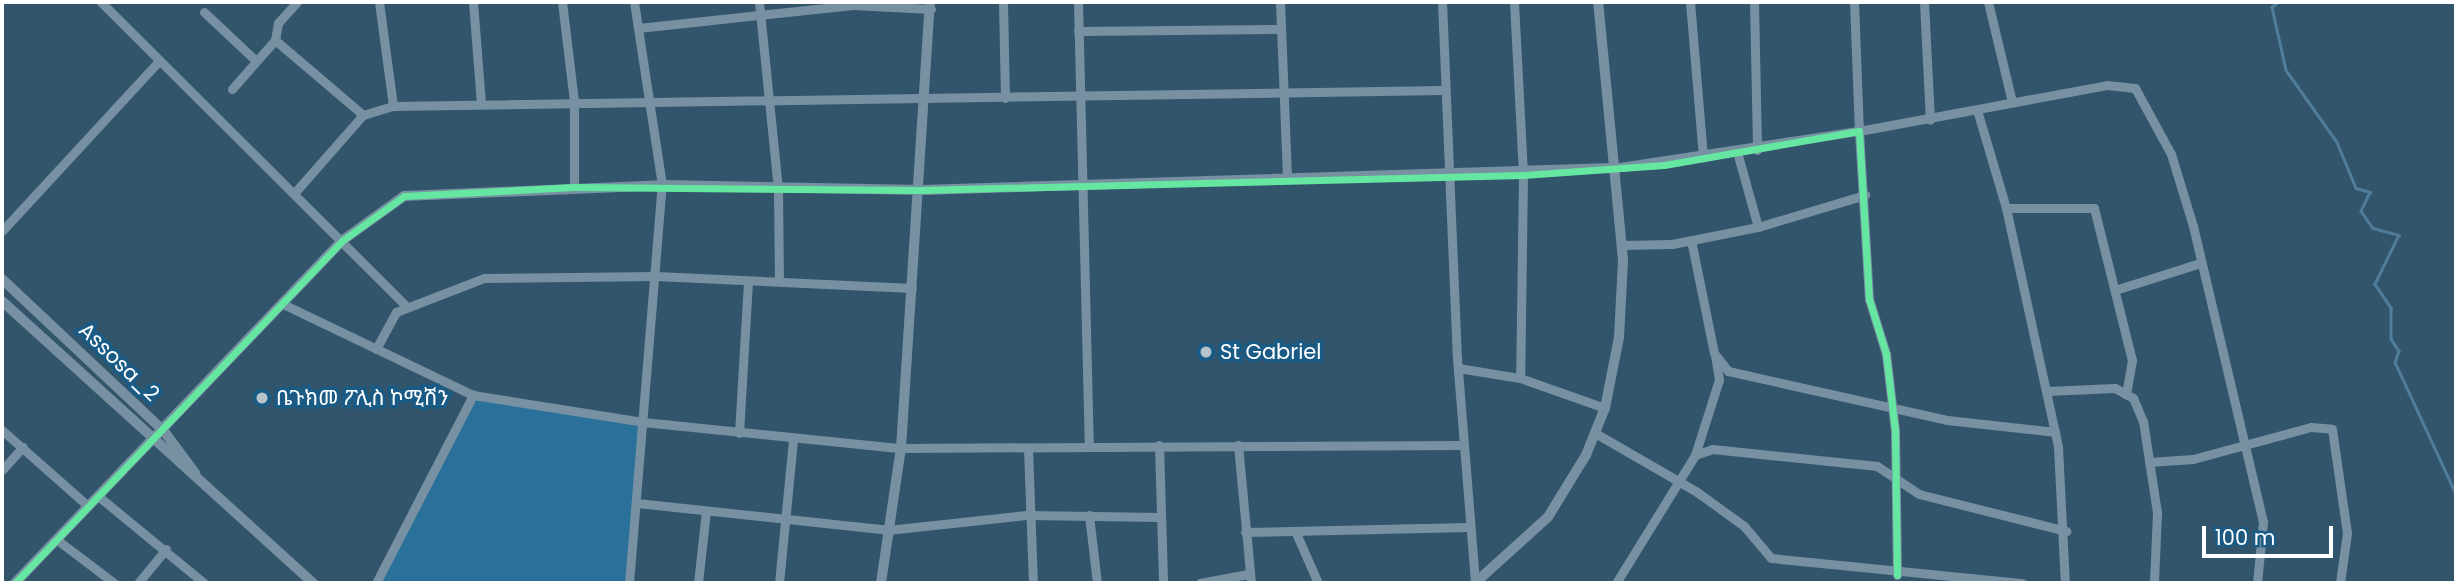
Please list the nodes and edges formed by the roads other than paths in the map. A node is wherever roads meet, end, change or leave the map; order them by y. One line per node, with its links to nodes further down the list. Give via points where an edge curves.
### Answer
1 (101, 2): 27 (street)
2 (297, 2): 25 (street, via 278,23)
3 (379, 2): 39 (street)
4 (473, 2): 38 (street)
5 (562, 2): 34 (street)
6 (634, 2): 22 (street)
7 (1003, 2): 32 (street)
8 (1078, 2): 24 (street)
9 (1280, 2): 23 (street)
10 (1442, 2): 29 (street)
11 (1514, 2): 49 (street)
12 (1598, 2): 47 (street)
13 (1690, 2): 46 (street)
14 (1754, 2): 44 (street)
15 (1854, 2): 43 (street)
16 (1924, 2): 42 (street)
17 (1988, 2): 37 (street)
18 (853, 3): 19 (street); 20 (street)
19 (930, 6): 33 (street)
20 (760, 7): 22 (street); 36 (street)
21 (204, 12): 26 (street)
22 (638, 28): 35 (street)
23 (1281, 29): 24 (street); 30 (street)
24 (1078, 31): 31 (street)
25 (275, 40): 26 (street); 41 (street)
26 (254, 58): 28 (street)
27 (159, 61): 55 (street); 60 (street)
28 (232, 89)
29 (1443, 90): 30 (street); 48 (street)
30 (1282, 91): 31 (street); 50 (street)
31 (1079, 97): 32 (street); 51 (street)
32 (1004, 98): 33 (street)
33 (929, 99): 36 (street); 56 (street)
34 (574, 101): 35 (street); 38 (street); 53 (street)
35 (647, 102): 36 (street); 52 (street)
36 (772, 102): 54 (street)
37 (2012, 102): 40 (street); 64 (street, via 2107,85 2135,88 2171,154)
38 (481, 103): 39 (street)
39 (393, 106): 41 (street)
40 (1977, 110): 42 (street); 58 (street)
41 (362, 115): 55 (street)
42 (1930, 120): 43 (street)
43 (1860, 131): 44 (street); 57 (street)
44 (1757, 150): 45 (street)
45 (1737, 152): 46 (street); 59 (street)
46 (1703, 157): 47 (street)
47 (1613, 168): 49 (street); 63 (street)
48 (1448, 172): 49 (street); 50 (street); 76 (street)
49 (1523, 175): 77 (street)
50 (1287, 178): 51 (street)
51 (1082, 184): 56 (street); 93 (street)
52 (662, 185): 53 (street); 54 (street); 65 (street)
53 (574, 187): 61 (street, via 404,196)
54 (778, 189): 56 (street); 67 (street)
55 (296, 190): 61 (street)
56 (922, 190): 69 (street)
57 (1864, 195): 59 (street); 82 (street, via 1869,299 1886,354)
58 (2006, 208): 70 (street, via 2094,208); 78 (street)
59 (1758, 227): 62 (street)
60 (2, 231)
61 (343, 240): 72 (street); 73 (street)
62 (1691, 240): 63 (street); 75 (street)
63 (1621, 245): 81 (street, via 1619,337)
64 (2200, 263): 70 (street); 96 (street)
65 (656, 276): 68 (street); 73 (street, via 484,278); 83 (street)
66 (2, 278): 85 (street, Assosa_2)
67 (779, 281): 68 (street); 69 (street)
68 (748, 282): 87 (street)
69 (912, 288): 97 (street)
70 (2115, 290): 79 (street, via 2132,360)
71 (2, 301): 90 (street, Assosa_2)
72 (285, 305): 74 (street); 85 (street)
73 (407, 306): 74 (street, via 380,334)
74 (376, 349): 80 (street)
75 (1714, 353): 82 (street, via 1728,371); 99 (street, via 1719,380)
76 (1458, 368): 77 (street); 92 (street)
77 (1520, 378): 81 (street)
78 (2047, 391): 79 (street, via 2115,387); 86 (street)
79 (2126, 394): 100 (street, via 2143,421)
80 (473, 395): 83 (street); 128 (street)
81 (1605, 408): 88 (street)
82 (1890, 408): 86 (street); 102 (street)
83 (643, 422): 87 (street); 106 (street)
84 (2, 430): 95 (street)
85 (163, 430): 90 (street); 103 (street, Assosa_2)
86 (2055, 432): 115 (street)
87 (739, 433): 89 (street)
88 (1595, 433): 104 (street); 122 (street, via 1548,517)
89 (793, 440): 97 (street); 112 (street)
90 (153, 441): 103 (street, Assosa_2); 105 (street)
91 (1159, 445): 93 (street); 94 (street); 111 (street)
92 (1463, 445): 94 (street); 113 (street)
93 (1089, 446): 98 (street)
94 (1238, 446): 116 (street)
95 (23, 447): 101 (street); 107 (street)
96 (2245, 447): 100 (street); 142 (street, via 2263,522); 143 (street, via 2311,427 2332,429 2347,534)
97 (901, 448): 98 (street); 114 (street)
98 (1028, 448): 109 (street)
99 (1695, 455): 102 (street, via 1712,449); 104 (street)
100 (2149, 462): 141 (street, via 2157,513)
101 (2, 470)
102 (1891, 472): 115 (street, via 1919,494); 120 (street)
103 (195, 473): 127 (street)
104 (1679, 484): 120 (street, via 1744,526 1771,558); 138 (street)
105 (98, 496): 107 (street); 119 (street)
106 (637, 503): 108 (street); 129 (street)
107 (88, 506): 118 (street)
108 (706, 511): 112 (street); 130 (street)
109 (1027, 515): 110 (street); 114 (street); 133 (street)
110 (1089, 515): 111 (street); 134 (street)
111 (1159, 517): 135 (street)
112 (783, 520): 114 (street); 131 (street)
113 (1468, 527): 117 (street); 122 (street)
114 (888, 530): 132 (street)
115 (2066, 531): 140 (street)
116 (1245, 532): 117 (street); 121 (street)
117 (1296, 533): 137 (street)
118 (56, 539): 123 (street); 124 (street)
119 (166, 549): 125 (street); 126 (street)
120 (1896, 575): 139 (street)
121 (1250, 578): 136 (street)
122 (1480, 582)
123 (15, 583)
124 (114, 583)
125 (138, 583)
126 (204, 583)
127 (313, 583)
128 (376, 583)
129 (629, 583)
130 (698, 583)
131 (779, 583)
132 (881, 583)
133 (1033, 583)
134 (1097, 583)
135 (1163, 583)
136 (1200, 583)
137 (1318, 583)
138 (1616, 583)
139 (2022, 583)
140 (2065, 583)
141 (2154, 583)
142 (2257, 583)
143 (2340, 583)

